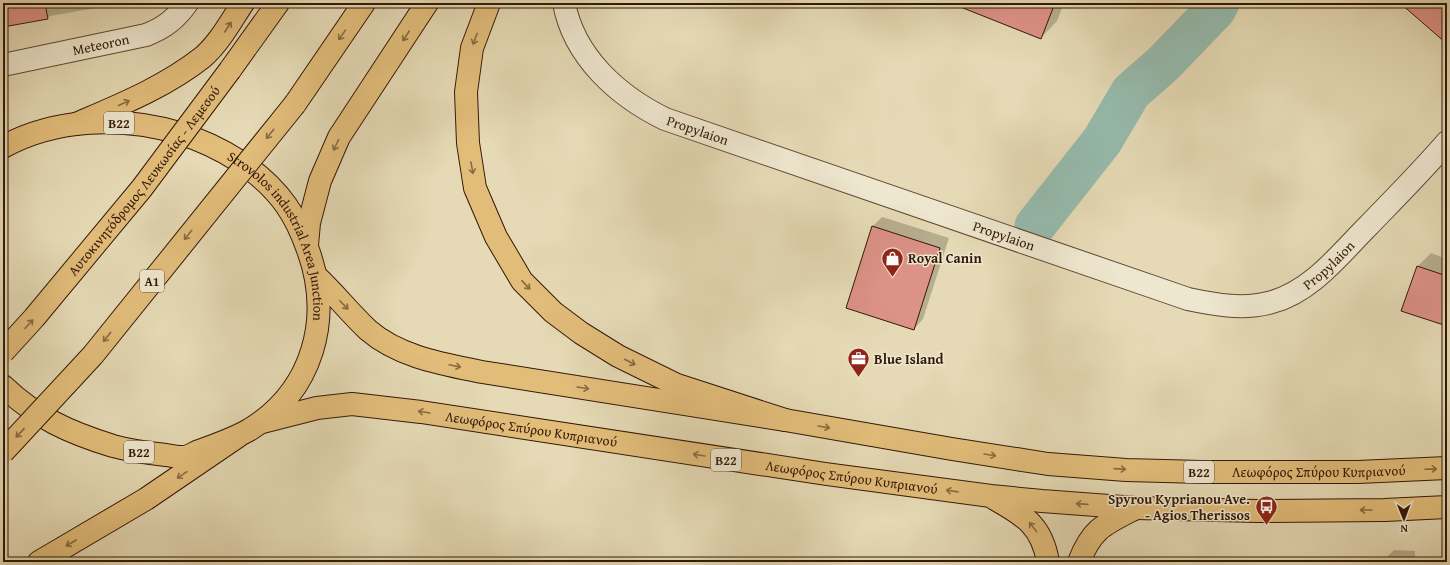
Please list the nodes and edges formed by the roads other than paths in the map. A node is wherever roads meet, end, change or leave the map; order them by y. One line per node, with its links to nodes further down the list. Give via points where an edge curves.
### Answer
1 (187, 3): 8 (street, Meteoron, via 172,21 146,35)
2 (243, 3): 9 (main road, one-way to 2, via 146,93 203,56 222,35)
3 (278, 3): 16 (main road, Αυτοκινητόδρομος Λευκωσίας - Λεμεσού, one-way to 3, bridge, via 137,194)
4 (364, 3): 21 (main road, A1, one-way to 21, bridge, via 295,104 92,355)
5 (427, 3): 14 (main road, one-way to 14, via 339,137 320,181 309,223)
6 (489, 3): 18 (main road, one-way to 18, via 472,48 466,92 468,143 475,188 496,237 522,281 553,312 618,356 677,386)
7 (564, 3): 12 (street, Propylaion, via 573,32 584,51 608,80 648,111 1180,297 1208,303 1258,305 1286,297 1302,288 1327,267 1425,168)
8 (3, 64)
9 (76, 124): 11 (main road, Strovolos industrial Area Junction / B22); 14 (main road, Strovolos industrial Area Junction / B22, via 117,122 162,128 191,137 227,153 261,178 285,202 296,218)
10 (3, 128): 11 (main road, B22)
11 (49, 128): 13 (main road, Strovolos industrial Area Junction / B22, via 18,138)
12 (1447, 142)
13 (3, 147)
14 (307, 245): 15 (main road, Strovolos industrial Area Junction / B22)
15 (317, 277): 18 (main road, Λεωφόρος Σπύρου Κυπριανού / B22, one-way to 18, via 369,330 391,345 420,357 482,372); 19 (main road, Strovolos industrial Area Junction / B22, via 318,326 306,368 294,389)
16 (3, 352)
17 (3, 386): 20 (main road, Strovolos industrial Area Junction / B22, via 44,418 83,437 133,452 184,457)
18 (785, 420): 22 (main road, Λεωφόρος Σπύρου Κυπριανού / B22, one-way to 22, via 1048,464 1126,470 1358,472)
19 (262, 422): 20 (main road, Strovolos industrial Area Junction / B22); 23 (main road, Λεωφόρος Σπύρου Κυπριανού / B22, one-way to 19, via 818,473 382,406 352,404 317,408)
20 (237, 437): 26 (main road, one-way to 26, via 146,499)
21 (3, 452)
22 (1447, 468)
23 (991, 496): 25 (main road, Λεωφόρος Σπύρου Κυπριανού / B22, one-way to 23); 27 (main road, one-way to 23, via 1046,549 1030,522)
24 (1447, 507): 25 (main road, Λεωφόρος Σπύρου Κυπριανού / B22, one-way to 25, via 1257,511)
25 (1136, 508): 28 (main road, via 1105,524 1094,534 1085,546)
26 (39, 562)
27 (1048, 562)
28 (1079, 562)

